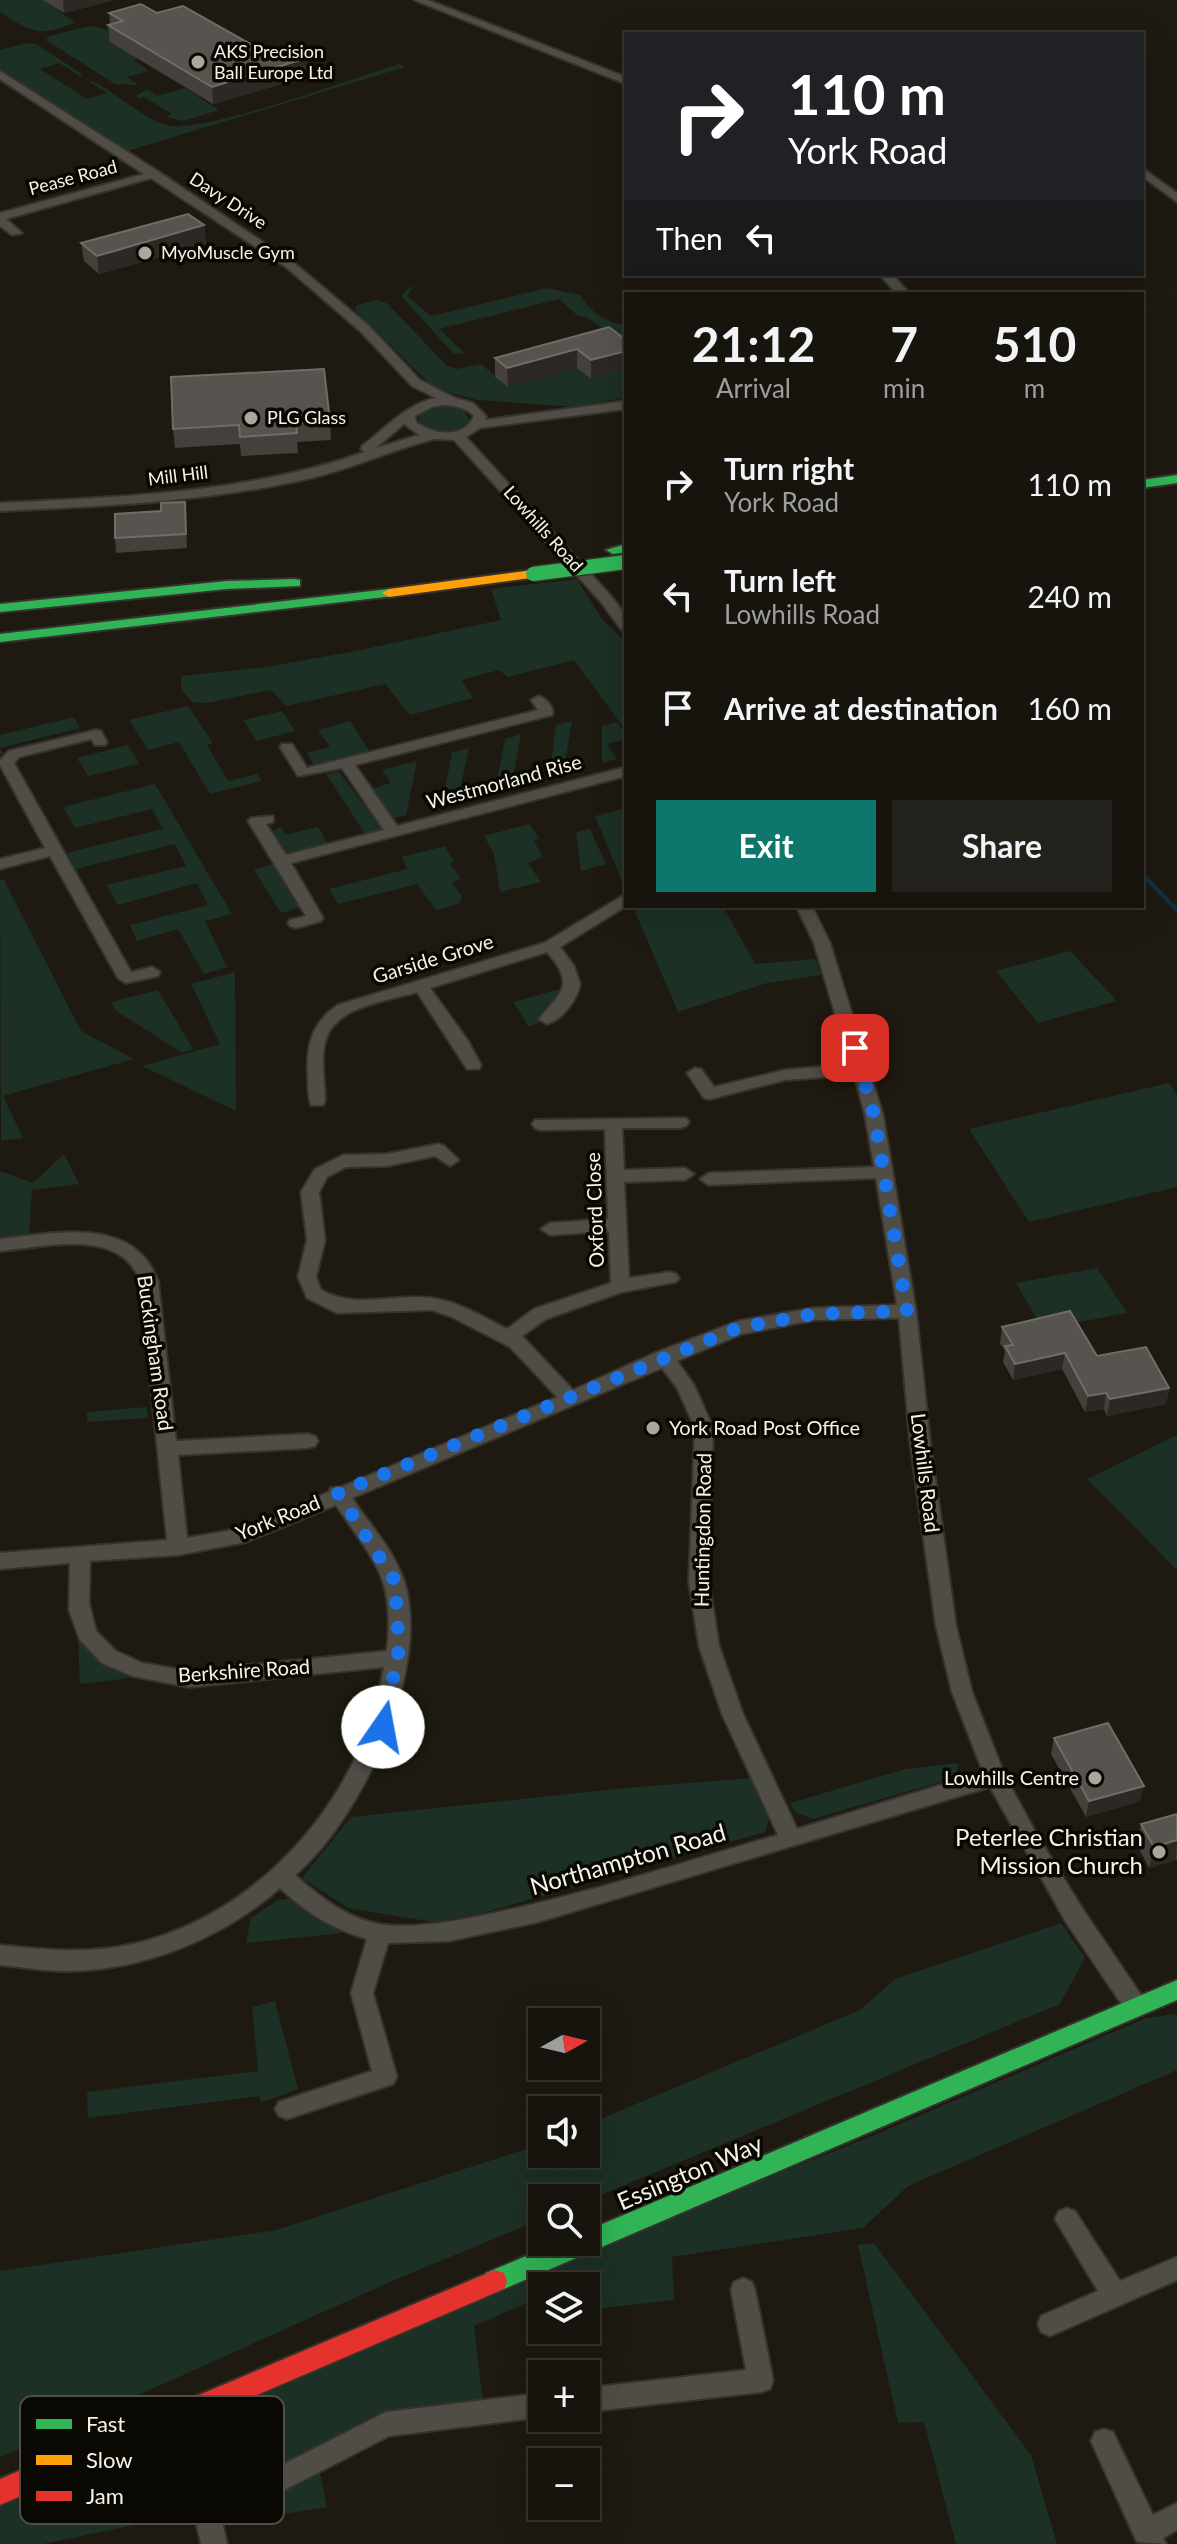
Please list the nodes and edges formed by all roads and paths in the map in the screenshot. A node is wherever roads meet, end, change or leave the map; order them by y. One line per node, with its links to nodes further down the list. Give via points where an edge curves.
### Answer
1 (419, 0): 3 (street)
2 (0, 74): 7 (street, Davy Drive)
3 (624, 80)
4 (1156, 160): 5 (street)
5 (1144, 162)
6 (1144, 173): 8 (street)
7 (155, 174): 9 (street, Pease Road); 13 (street, Davy Drive, via 290,265 364,328)
8 (1177, 199)
9 (0, 218): 10 (street, Pease Road)
10 (16, 233)
11 (887, 276): 12 (street)
12 (902, 292)
13 (416, 383): 14 (street, Davy Drive); 17 (street)
14 (453, 402): 16 (street, Davy Drive); 17 (street, via 432,403)
15 (624, 405): 18 (street)
16 (471, 407): 18 (street); 19 (street, via 480,416)
17 (412, 414): 20 (street, via 414,428); 22 (street, Mill Hill)
18 (547, 414): 19 (street)
19 (477, 425): 21 (street)
20 (433, 435): 21 (street, Mill Hill); 22 (street, Mill Hill)
21 (457, 435): 32 (street, Lowhills Road)
22 (355, 458): 27 (street, Mill Hill, via 311,473 215,490)
23 (1177, 479): 24 (main road)
24 (1144, 484)
25 (1177, 492): 26 (main road)
26 (1144, 497)
27 (0, 507)
28 (622, 553): 29 (main road, bridge)
29 (465, 573): 33 (main road, via 202,617); 34 (main road, via 394,599)
30 (0, 608): 31 (main road, via 303,582)
31 (0, 619)
32 (624, 623)
33 (0, 638)
34 (0, 657)
35 (538, 700): 38 (street, via 547,712)
36 (100, 742): 42 (street, via 96,734 14,754 6,762)
37 (287, 747): 38 (street, via 303,773)
38 (346, 763): 41 (street)
39 (624, 772): 41 (street, Westmorland Rise)
40 (268, 819): 43 (street, via 256,821)
41 (393, 832): 43 (street, Westmorland Rise)
42 (54, 850): 44 (street); 49 (street, via 126,978)
43 (282, 861): 47 (street, via 315,918)
44 (0, 864)
45 (624, 900): 48 (street, Garside Grove)
46 (805, 908): 53 (street, Lowhills Road, via 822,943)
47 (296, 923)
48 (550, 946): 50 (street, Garside Grove); 51 (street, via 566,963 573,981 566,1003)
49 (152, 972)
50 (421, 986): 52 (street, via 440,1018 464,1043); 55 (street, Garside Grove, via 328,1018 317,1033)
51 (547, 1019)
52 (473, 1065)
53 (861, 1069): 54 (street, via 785,1075 710,1094); 60 (street, Lowhills Road)
54 (695, 1073)
55 (317, 1101)
56 (680, 1122): 57 (street)
57 (613, 1123): 58 (street); 62 (street, Oxford Close)
58 (541, 1124)
59 (442, 1148): 70 (street, via 387,1160 343,1161 321,1173 310,1192 316,1240 307,1277 313,1294 337,1307 432,1304)
60 (882, 1172): 63 (street); 69 (street, Lowhills Road)
61 (685, 1174): 62 (street)
62 (615, 1176): 64 (street, Oxford Close)
63 (709, 1179)
64 (617, 1224): 65 (street); 68 (street, Oxford Close)
65 (550, 1229)
66 (0, 1245): 74 (street, Buckingham Road, via 96,1238 142,1261 149,1281)
67 (670, 1278): 68 (street)
68 (620, 1286): 70 (street, Oxford Close, via 540,1314)
69 (907, 1311): 71 (street, York Road, via 814,1314 738,1328); 80 (street, Lowhills Road, via 946,1626 962,1692)
70 (508, 1337): 72 (street)
71 (664, 1357): 72 (street, York Road); 81 (street, Huntingdon Road, via 685,1385 704,1428 699,1592 706,1633)
72 (568, 1397): 75 (street, York Road)
73 (308, 1441): 74 (street, Buckingham Road)
74 (167, 1449): 76 (street, Buckingham Road)
75 (338, 1493): 76 (street, York Road, via 246,1535); 79 (street, via 395,1581)
76 (178, 1547): 77 (street, York Road)
77 (80, 1555): 78 (street, York Road); 79 (street, Berkshire Road, via 81,1619 97,1647 123,1666 189,1679)
78 (0, 1561)
79 (398, 1658): 82 (street, via 383,1727 370,1757 338,1814)
80 (995, 1777): 81 (street, Northampton Road); 86 (street, Lowhills Road, via 1074,1915)
81 (791, 1840): 83 (street, Northampton Road, via 538,1913 449,1932)
82 (282, 1877): 83 (street, Northampton Road, via 316,1907); 84 (street, via 223,1920 155,1947 71,1962)
83 (380, 1934): 87 (street, via 362,1993 385,2077)
84 (0, 1955)
85 (1177, 1990): 86 (main road, Essington Way)
86 (1135, 2005): 93 (main road, Essington Way, via 1085,2031)
87 (287, 2109)
88 (1067, 2219): 91 (street)
89 (1177, 2268): 91 (street)
90 (743, 2290): 94 (street, via 761,2380)
91 (1115, 2295): 92 (street)
92 (1050, 2324)
93 (225, 2396)
94 (600, 2398)
95 (528, 2407): 97 (street, via 386,2424)
96 (1104, 2441): 102 (street)
97 (284, 2477)
98 (20, 2483): 99 (main road, Essington Way)
99 (0, 2492)
100 (1177, 2516): 102 (street)
101 (210, 2524): 103 (street)
102 (1149, 2538)
103 (214, 2544)

